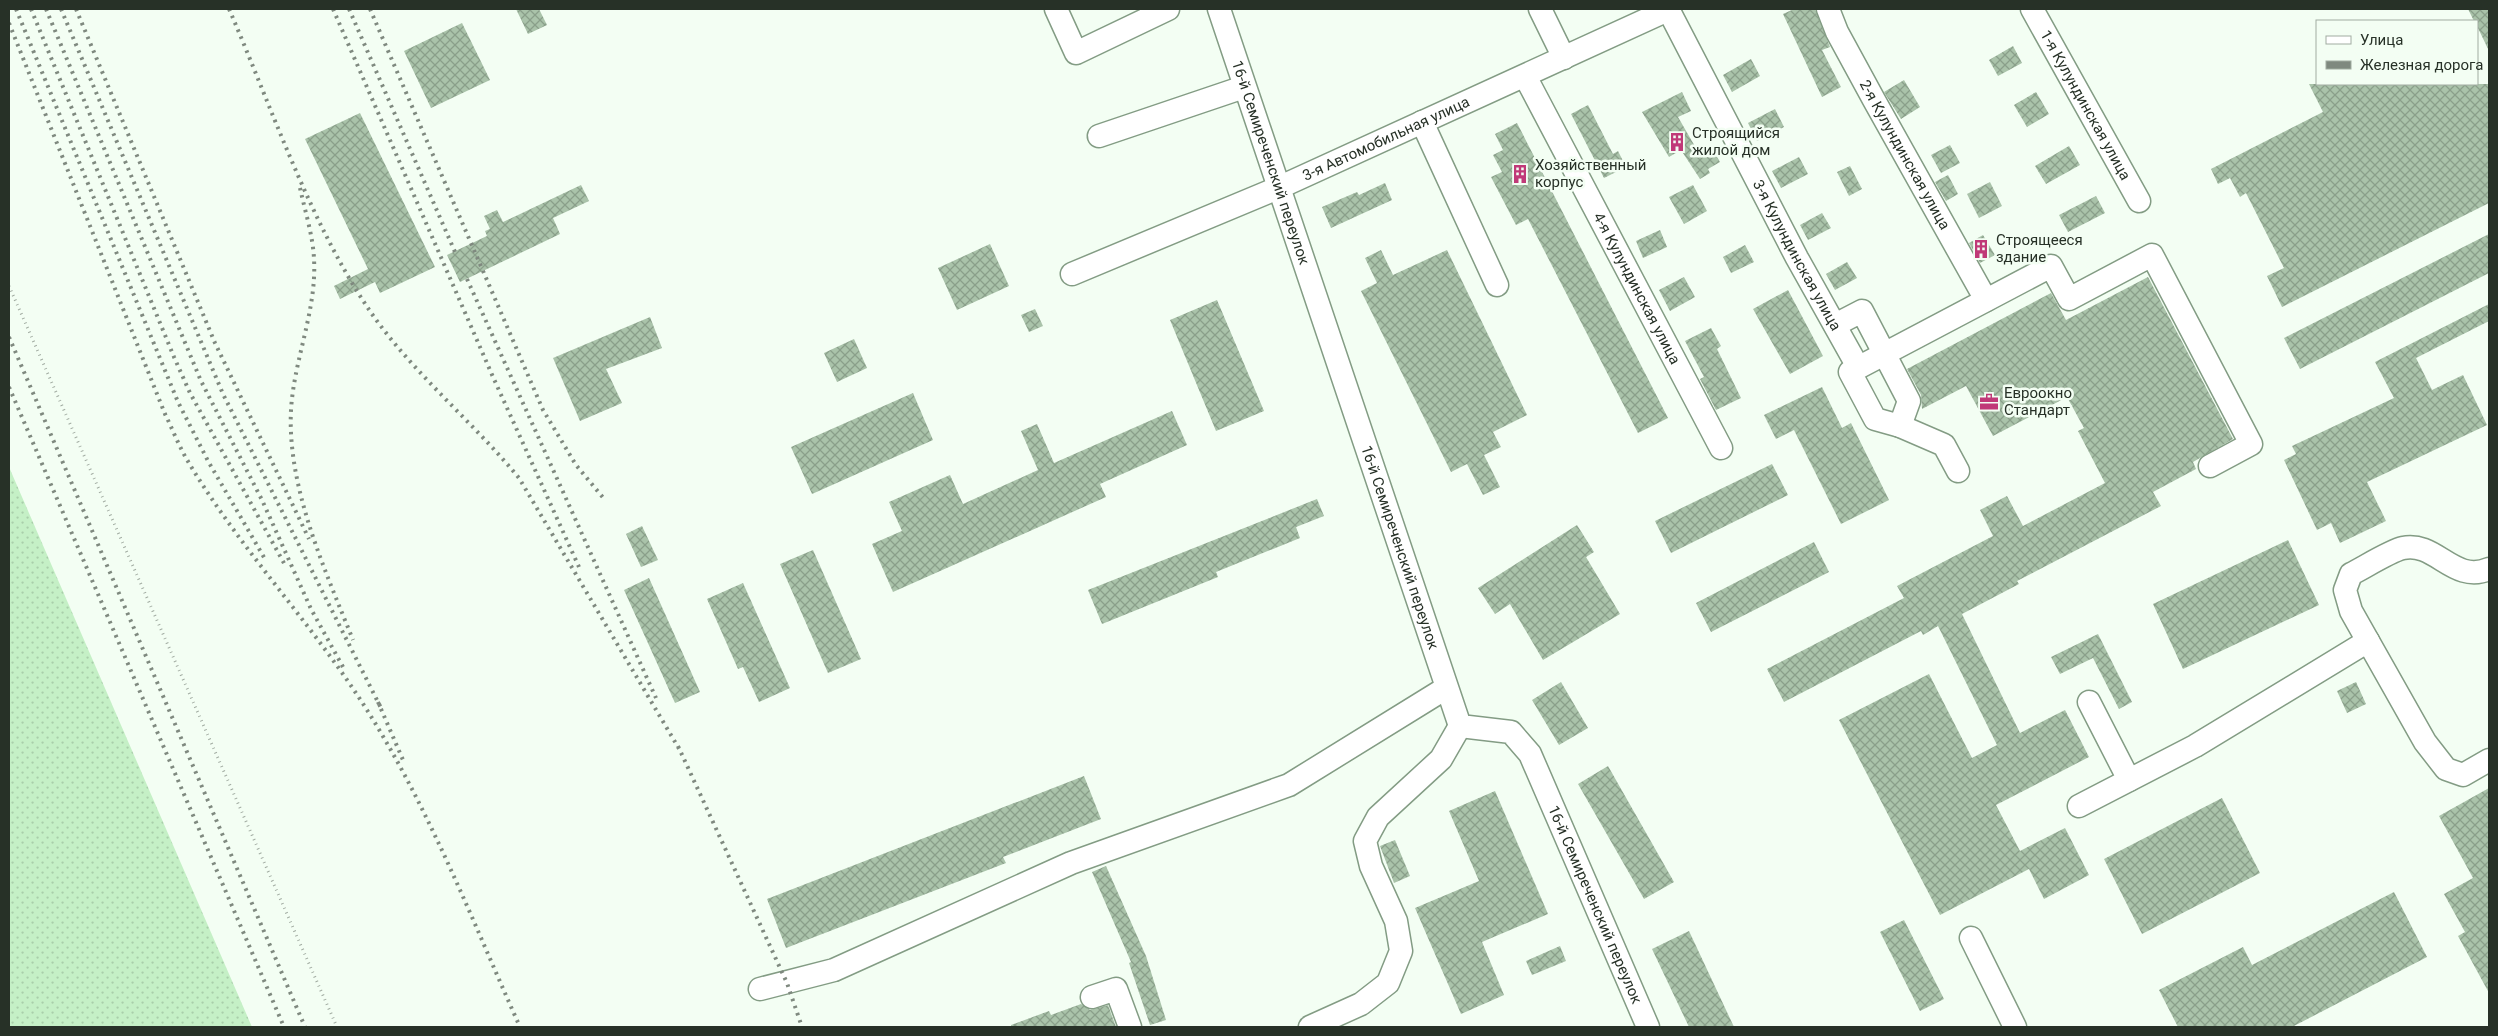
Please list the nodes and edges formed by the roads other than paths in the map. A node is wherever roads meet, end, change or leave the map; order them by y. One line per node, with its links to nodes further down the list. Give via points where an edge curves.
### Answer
1 (1056, 9): 2 (street, via 1076,53)
2 (1168, 9)
3 (1218, 9): 10 (street, 16-й Семиреченский переулок)
4 (1540, 9): 8 (street)
5 (1669, 9): 8 (street, 3-я Автомобильная улица); 18 (street, 3-я Кулундинская улица)
6 (1828, 9): 17 (street, 2-я Кулундинская улица, via 1851,57)
7 (2032, 9): 14 (street, 1-я Кулундинская улица)
8 (1564, 58): 9 (street, 3-я Автомобильная улица)
9 (1525, 76): 11 (street, 3-я Автомобильная улица); 22 (street, 4-я Кулундинская улица)
10 (1244, 87): 12 (street); 13 (street, 16-й Семиреченский переулок)
11 (1422, 122): 13 (street, 3-я Автомобильная улица); 16 (street)
12 (1099, 136)
13 (1278, 188): 15 (street, 3-я Автомобильная улица); 27 (street, 16-й Семиреченский переулок)
14 (2139, 202)
15 (1072, 274)
16 (1496, 285)
17 (1986, 300): 19 (street); 23 (street, via 2051,266 2069,299 2152,256 2251,444)
18 (1835, 325): 19 (street, via 1862,312); 20 (street, 3-я Кулундинская улица)
19 (1884, 354): 20 (street); 21 (street, via 1909,402)
20 (1858, 367): 21 (street, via 1850,372 1875,419)
21 (1900, 426): 24 (street, via 1944,445)
22 (1721, 448)
23 (2210, 466)
24 (1958, 471)
25 (2489, 569): 26 (street, via 2479,573 2462,572 2423,549 2404,548 2352,574 2345,590 2351,611)
26 (2368, 641): 30 (street, via 2425,742 2446,769 2462,775); 31 (street, via 2195,746)
27 (1446, 688): 29 (street, 16-й Семиреченский переулок); 34 (street, via 1289,785 1071,863 834,970)
28 (2089, 702): 31 (street)
29 (1460, 726): 37 (street, via 1441,759 1378,817 1365,841 1371,866 1398,928 1401,951 1388,983 1360,1004); 38 (street, 16-й Семиреченский переулок, via 1511,732 1530,754)
30 (2489, 760)
31 (2130, 780): 32 (street)
32 (2079, 806)
33 (1971, 938): 39 (street)
34 (760, 989)
35 (1092, 997): 36 (street, via 1116,989)
36 (1130, 1027)
37 (1310, 1027)
38 (1648, 1027)
39 (2015, 1027)

